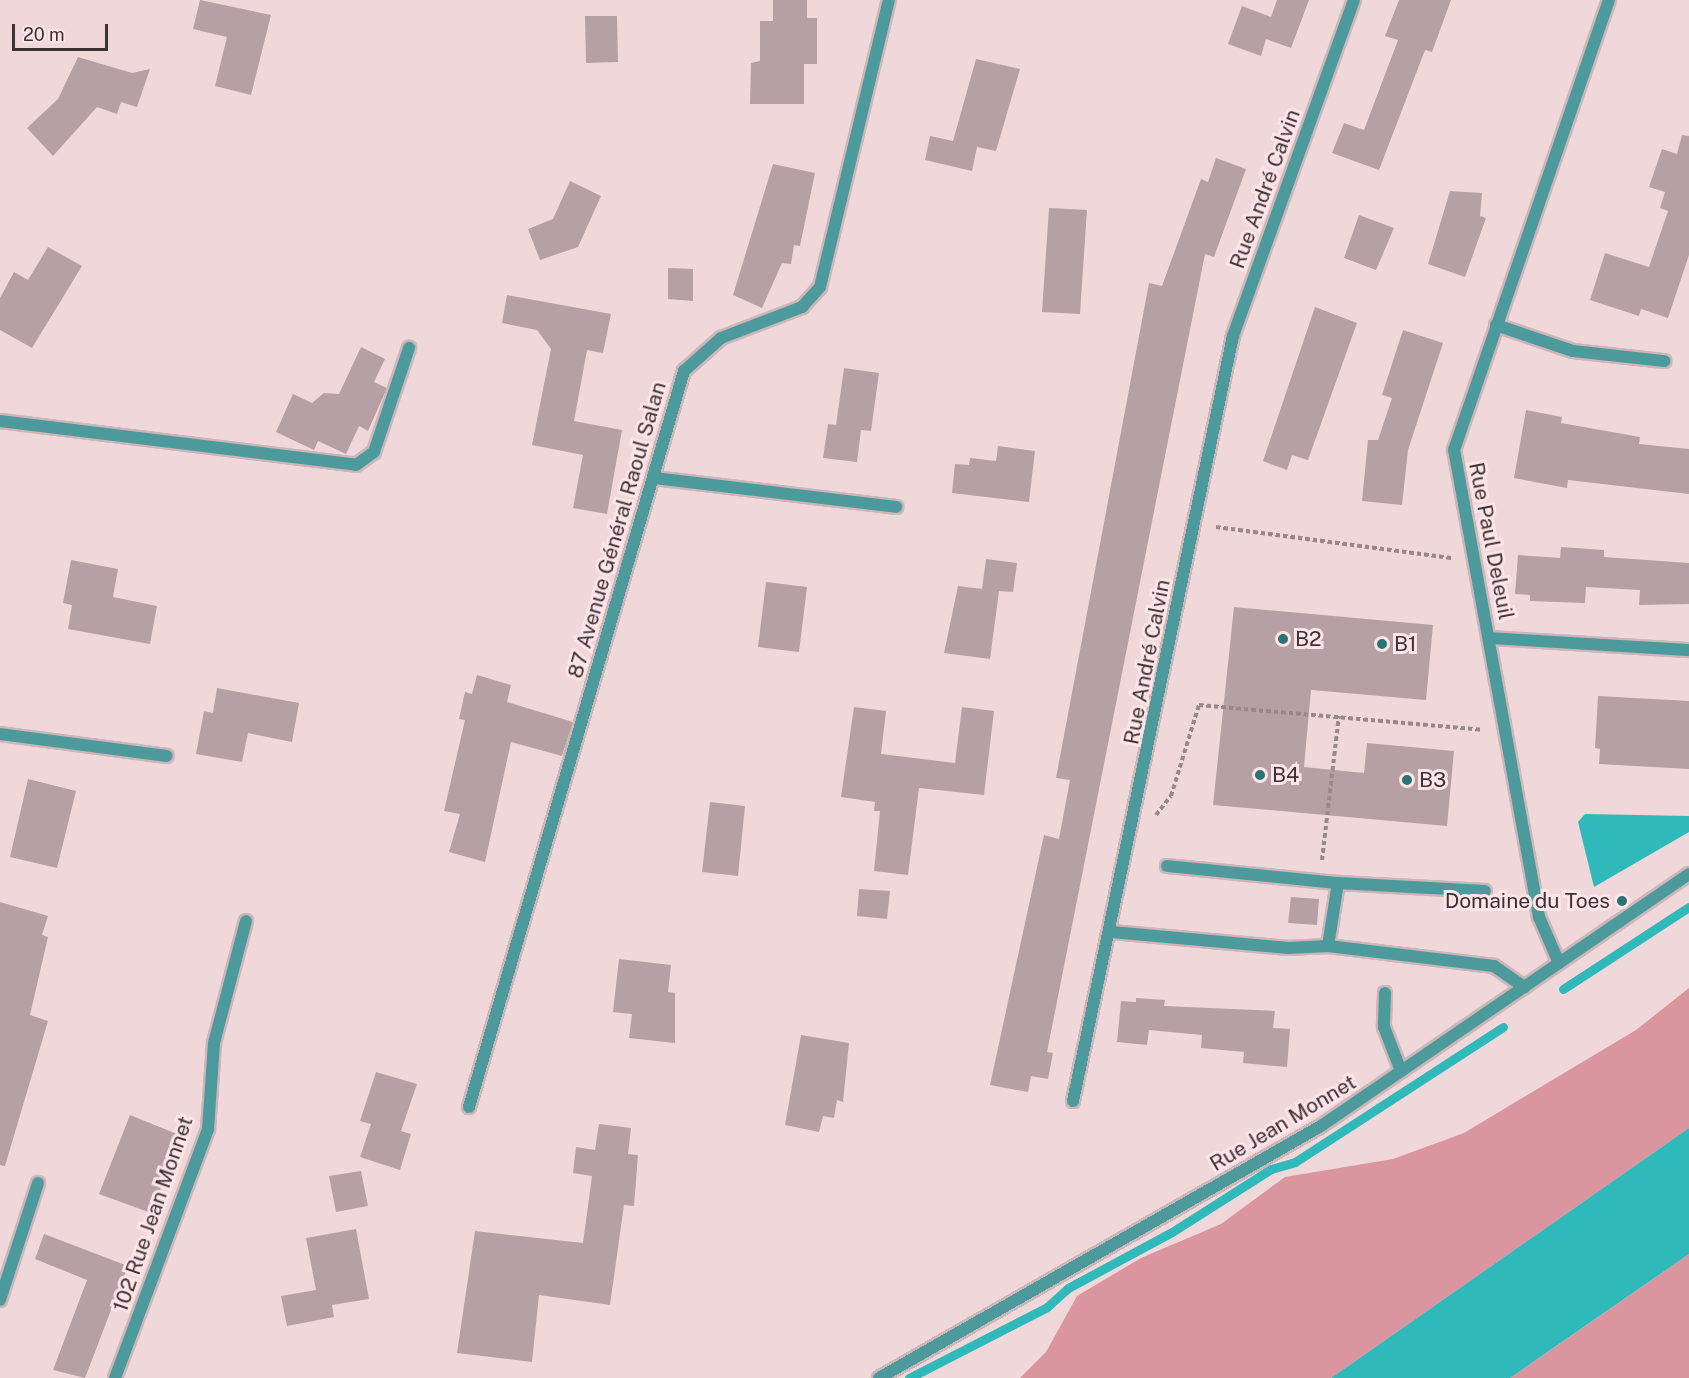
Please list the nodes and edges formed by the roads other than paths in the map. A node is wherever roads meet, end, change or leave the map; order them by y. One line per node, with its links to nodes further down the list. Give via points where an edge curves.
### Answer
1 (889, 0): 8 (street, 87 Avenue Général Raoul Salan, via 820,286 802,307 721,338 684,371)
2 (1354, 0): 19 (street, Rue André Calvin, via 1233,336)
3 (1609, 0): 4 (street, Rue Paul Deleuil)
4 (1496, 325): 6 (street, via 1573,351); 10 (street, Rue Paul Deleuil, via 1454,450)
5 (409, 348): 7 (street, via 374,452 356,465)
6 (1664, 361)
7 (0, 421)
8 (654, 478): 9 (street); 26 (street, 87 Avenue Général Raoul Salan)
9 (896, 507)
10 (1490, 638): 11 (street); 21 (street, Rue Paul Deleuil, via 1539,917)
11 (1689, 650)
12 (0, 734): 13 (street)
13 (167, 756)
14 (1167, 866): 16 (street)
15 (1689, 874): 21 (street, Rue Jean Monnet)
16 (1338, 883): 17 (street); 20 (street)
17 (1485, 891)
18 (246, 921): 29 (street, 102 Rue Jean Monnet, via 214,1043 208,1129)
19 (1112, 932): 20 (street, via 1288,948); 25 (street, Rue André Calvin)
20 (1328, 946): 22 (street, via 1503,967)
21 (1559, 963): 22 (street, Rue Jean Monnet)
22 (1524, 987): 24 (street, Rue Jean Monnet)
23 (1385, 993): 24 (street, via 1384,1027)
24 (1401, 1071): 30 (street, Rue Jean Monnet, via 1321,1126)
25 (1073, 1101)
26 (469, 1107)
27 (38, 1183): 28 (street)
28 (0, 1300)
29 (115, 1378)
30 (879, 1378)

